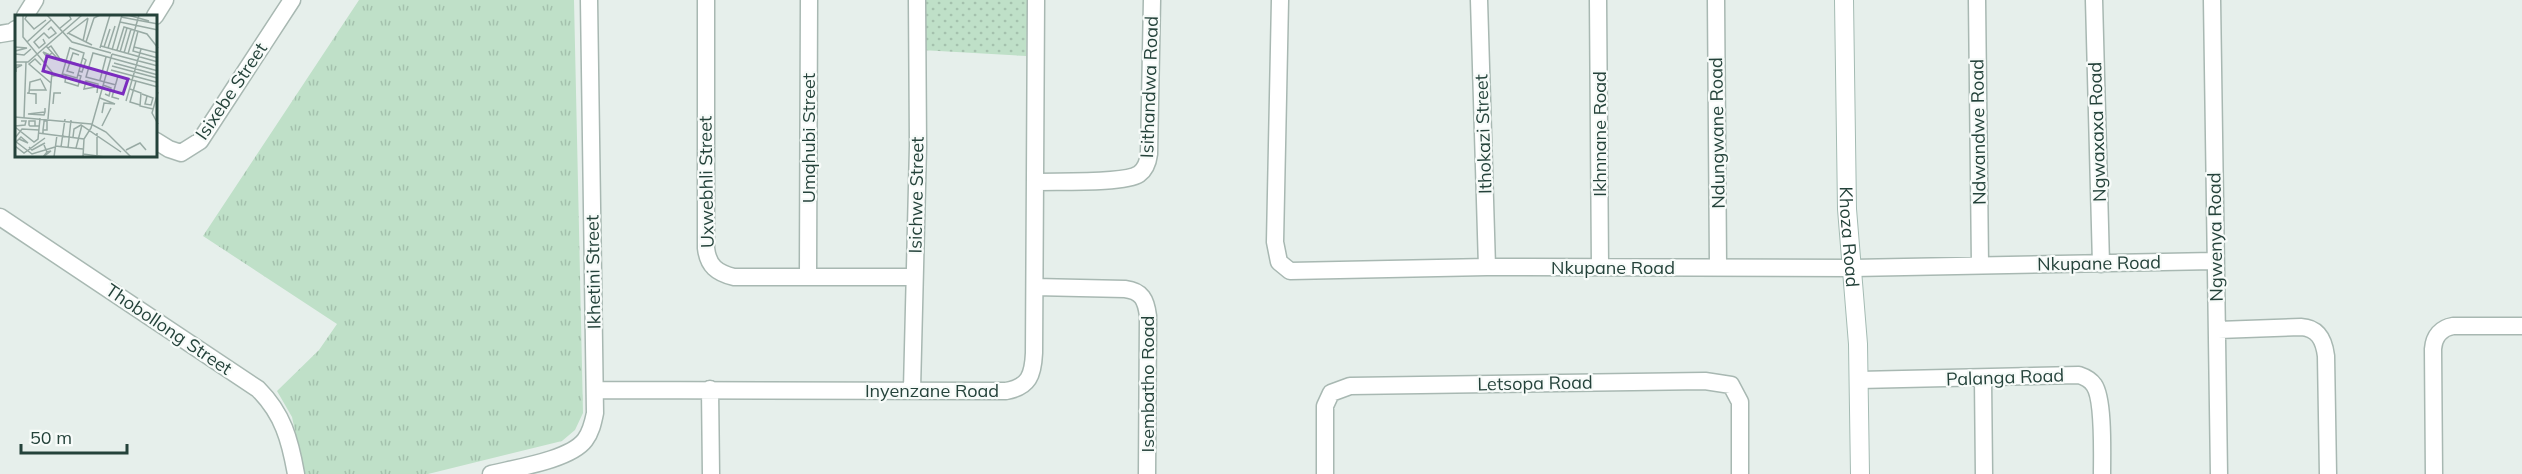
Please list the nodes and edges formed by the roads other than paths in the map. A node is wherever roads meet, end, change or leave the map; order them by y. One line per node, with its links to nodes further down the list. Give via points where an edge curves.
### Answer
1 (35, 0): 18 (street)
2 (165, 0): 19 (street)
3 (292, 0): 22 (street, Isixebe Street, via 200,141 181,153)
4 (589, 0): 41 (street, Ikhetini Street)
5 (706, 0): 32 (street, Uxwebhli Street, via 708,260 716,270 734,277)
6 (809, 0): 32 (street, Umqhubi Street)
7 (917, 0): 33 (street, Isichwe Street)
8 (1036, 0): 23 (street, Inyenzane Road)
9 (1152, 0): 23 (street, Isithandwa Road, via 1147,165 1128,178)
10 (1280, 0): 29 (street, Nkupane Road, via 1275,242 1284,269 1296,272)
11 (1479, 0): 29 (street, Ithokazi Street)
12 (1598, 0): 30 (street, Ikhnnane Road)
13 (1716, 0): 28 (street, Ndungwane Road)
14 (1844, 0): 31 (street, Khoza Road, via 1847,201)
15 (1977, 0): 27 (street, Ndwandwe Road)
16 (2094, 0): 26 (street, Ngwaxaxa Road)
17 (2212, 0): 25 (street, Ngwenya Road)
18 (26, 15)
19 (156, 15)
20 (15, 30): 21 (street)
21 (0, 34)
22 (158, 142)
23 (1035, 182): 34 (street, Inyenzane Road)
24 (0, 217): 42 (street, Thobollong Street, via 258,389 277,410 284,425)
25 (2214, 261): 26 (street, Nkupane Road); 36 (street, Ngwenya Road)
26 (2101, 264): 27 (street, Nkupane Road)
27 (1980, 265): 31 (street, Nkupane Road)
28 (1719, 266): 30 (street, Nkupane Road); 31 (street, Nkupane Road)
29 (1487, 267): 30 (street, Nkupane Road)
30 (1600, 267)
31 (1853, 268): 38 (street, Khoza Road)
32 (808, 275): 33 (street, Uxwebhli Street)
33 (914, 277): 40 (street, Isichwe Street)
34 (1035, 287): 40 (street, Inyenzane Road, via 1034,366 1026,383 1006,391); 45 (street, Isembatho Road, via 1125,289 1134,290 1144,299 1148,316)
35 (2522, 326): 53 (street, via 2447,327 2438,335 2433,349)
36 (2218, 330): 51 (street, Ngwenya Road); 52 (street, via 2310,328 2321,337 2326,356)
37 (1983, 379): 38 (street, Palanga Road); 49 (street); 50 (street, Palanga Road, via 2079,375 2088,378 2099,399)
38 (1859, 380): 48 (street, Khoza Road)
39 (710, 389): 40 (street, Inyenzane Road); 41 (street, Inyenzane Road); 44 (street)
40 (912, 389)
41 (595, 390): 43 (street, Ikhetini Street, via 595,413 585,441 562,455)
42 (296, 474)
43 (491, 474)
44 (711, 474)
45 (1147, 474)
46 (1325, 474): 47 (street, Letsopa Road, via 1324,406 1331,393 1350,386 1705,381 1731,385 1739,397)
47 (1740, 474)
48 (1860, 474)
49 (1984, 474)
50 (2102, 474)
51 (2219, 474)
52 (2328, 474)
53 (2434, 474)

